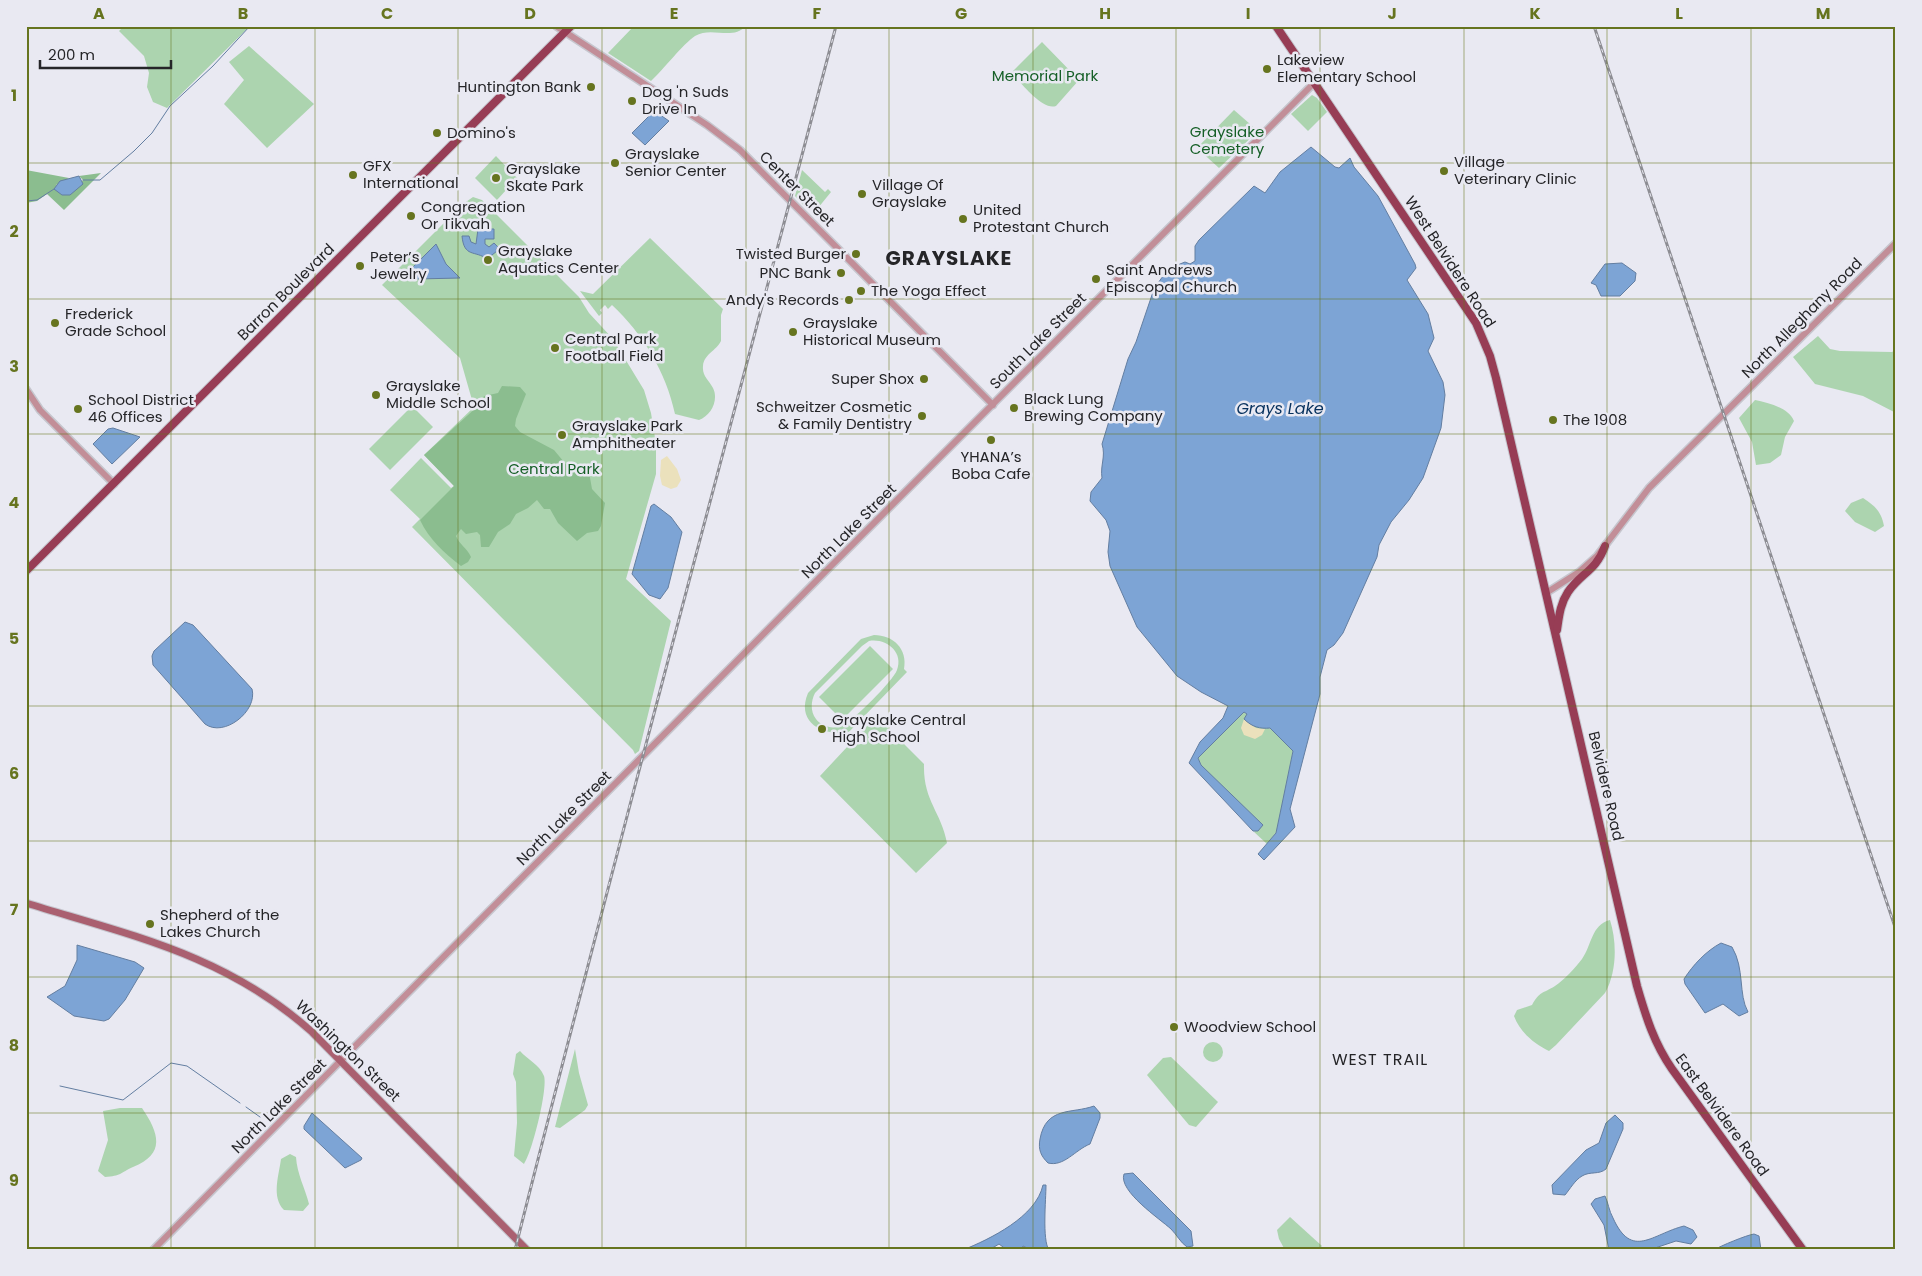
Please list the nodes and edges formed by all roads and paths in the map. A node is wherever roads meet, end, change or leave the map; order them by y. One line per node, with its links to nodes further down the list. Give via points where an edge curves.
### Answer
1 (556, 26): 3 (street, Center Street)
2 (1276, 26): 4 (main road)
3 (568, 29): 7 (street, Center Street, via 740,150); 8 (main road, Barron Boulevard)
4 (1314, 83): 7 (street, South Lake Street); 11 (main road, West Belvidere Road, via 1485,341)
5 (1896, 243): 9 (street, North Alleghany Road, via 1649,488)
6 (26, 389): 8 (street, via 40,410)
7 (992, 405): 15 (street, North Lake Street)
8 (114, 484): 10 (main road, Barron Boulevard)
9 (1605, 546): 11 (street, North Alleghany Road, via 1579,572); 12 (main road, via 1595,565 1564,598)
10 (26, 571)
11 (1546, 593): 12 (main road, Belvidere Road)
12 (1556, 635): 14 (main road, Belvidere Road)
13 (26, 903): 15 (main road, Washington Street, via 205,961 273,999)
14 (1638, 986): 18 (main road, East Belvidere Road, via 1651,1031 1661,1052)
15 (341, 1061): 16 (street, North Lake Street); 17 (main road, Washington Street)
16 (153, 1250)
17 (527, 1250)
18 (1802, 1250)

